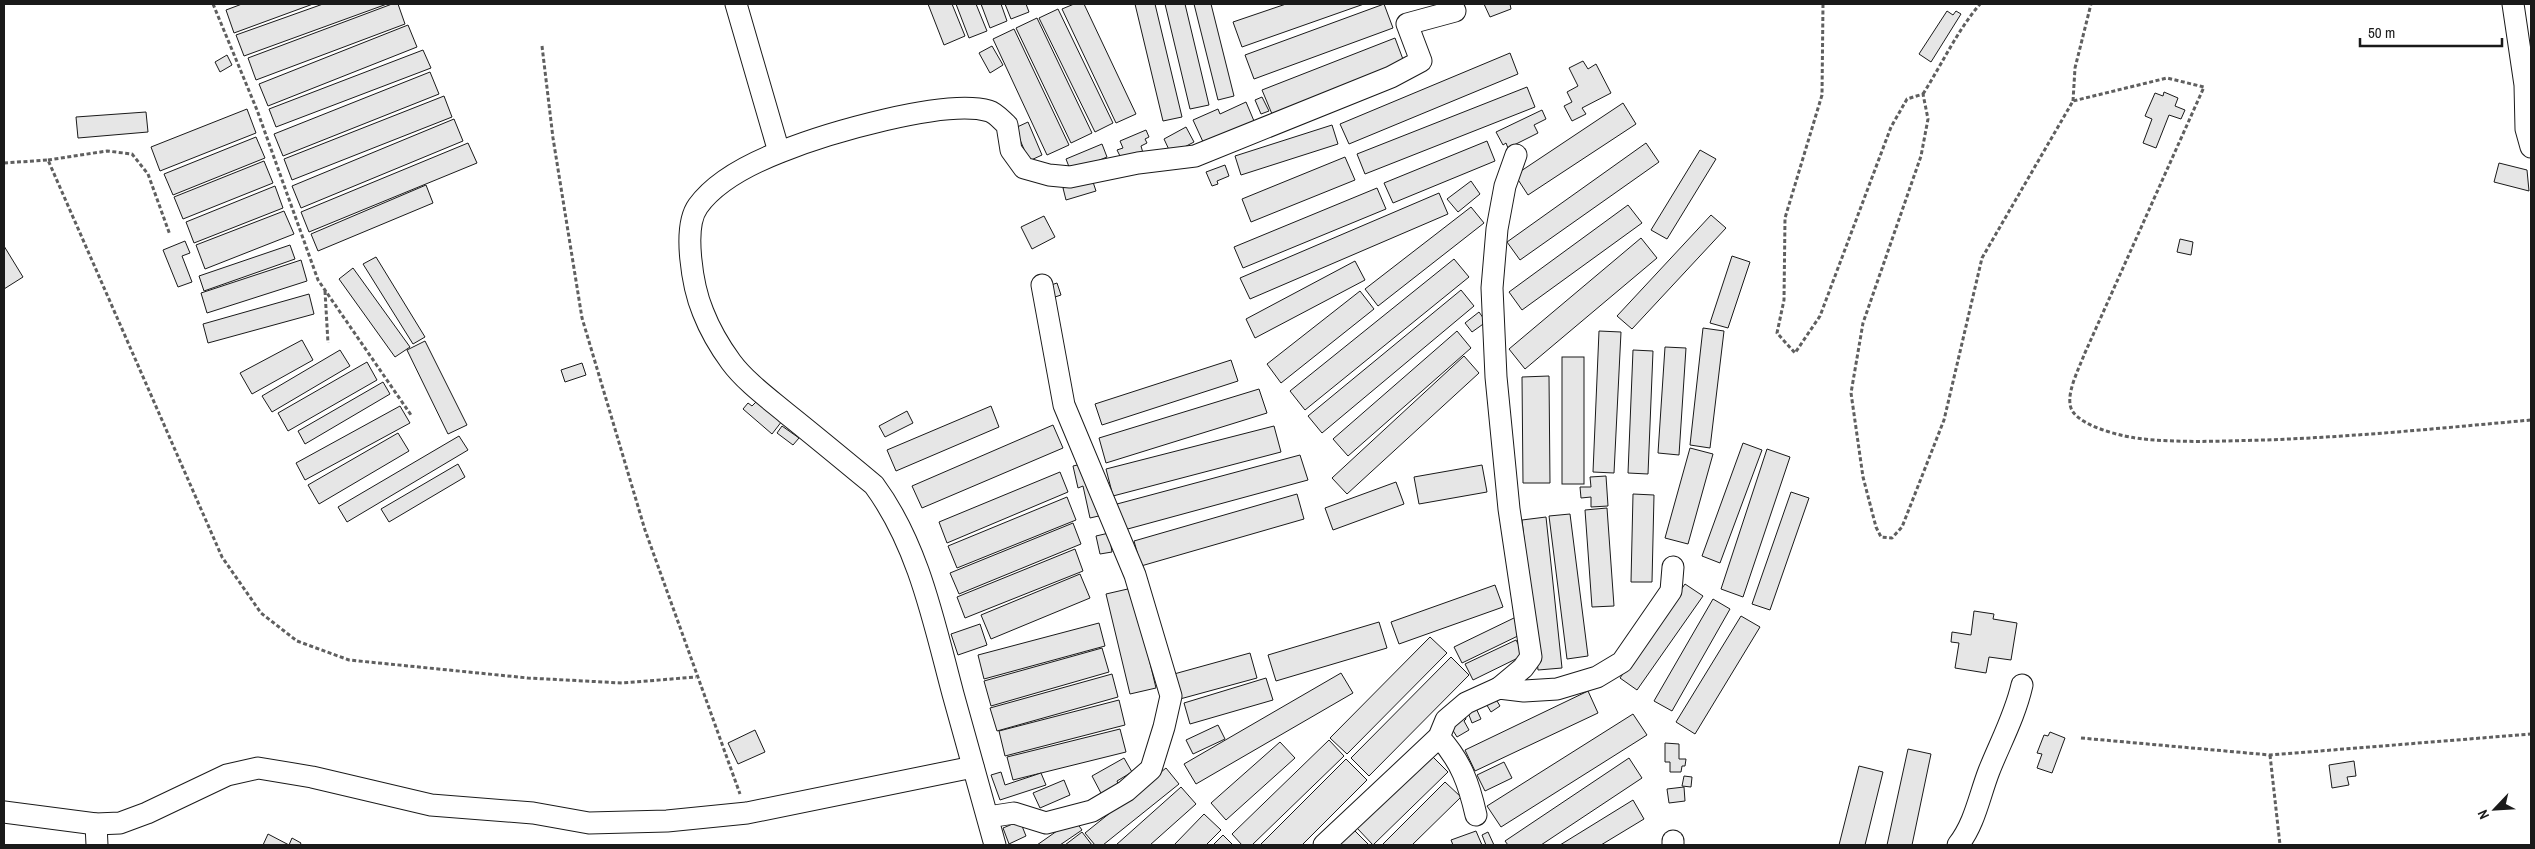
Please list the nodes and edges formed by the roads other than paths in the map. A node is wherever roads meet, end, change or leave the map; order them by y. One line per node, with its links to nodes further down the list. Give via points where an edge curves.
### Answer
1 (736, 4): 5 (street)
2 (2513, 4): 4 (street, via 2525,85 2526,129)
3 (1455, 11): 5 (street, via 1407,24 1421,61 1391,77 1196,156 1138,163 1070,177 1049,175 1024,168 1011,150 1007,125 991,112 948,108 873,123)
4 (2531, 147)
5 (779, 152): 12 (street, via 715,188 698,206 692,220 690,239 694,279 702,311 732,364 764,395 874,485 888,504 906,538 921,579)
6 (1516, 156): 10 (street, via 1505,186 1497,229 1492,288 1496,377 1509,509 1531,657)
7 (1042, 285): 15 (street, via 1064,405 1135,575 1171,696 1150,769 1126,791 1092,811 1046,823 1014,813)
8 (1673, 567): 10 (street, via 1671,591 1622,662 1598,677 1557,689 1524,691)
9 (2022, 685): 20 (street, via 1970,829)
10 (1499, 688): 11 (street, via 1466,703 1446,720)
11 (1439, 737): 14 (street, via 1454,754 1470,787); 19 (street)
12 (972, 767): 15 (street); 16 (street, via 747,813 667,821 589,823 532,813 432,805 258,768 227,775 120,823)
13 (4, 812): 16 (street)
14 (1476, 815)
15 (988, 817): 18 (street)
16 (96, 824): 17 (street)
17 (97, 845)
18 (995, 845)
19 (1324, 845)
20 (1958, 845)

